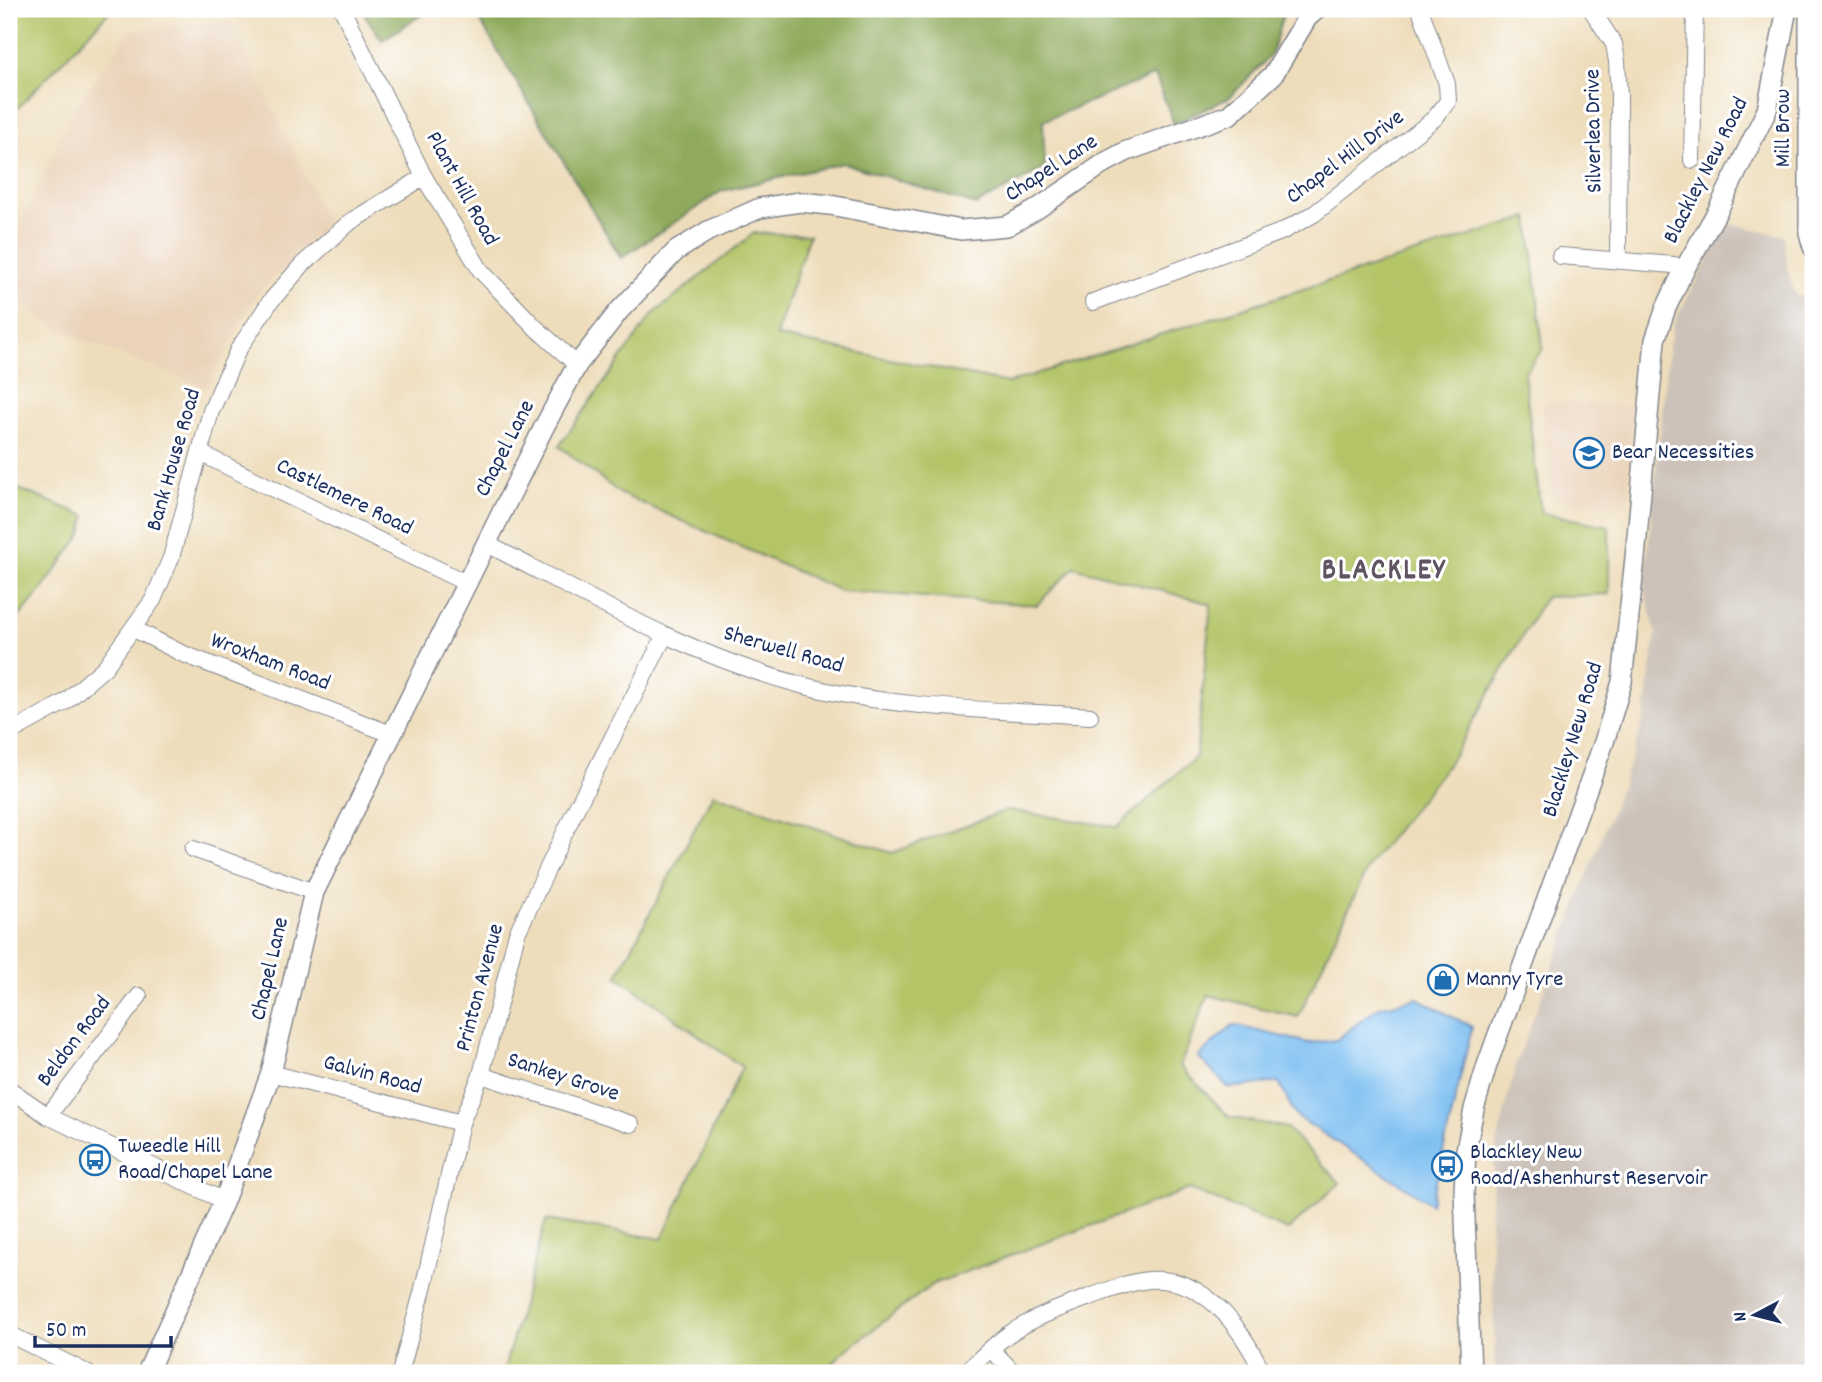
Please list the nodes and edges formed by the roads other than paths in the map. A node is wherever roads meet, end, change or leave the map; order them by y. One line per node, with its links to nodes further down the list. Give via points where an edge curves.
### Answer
1 (342, 9): 9 (street, Plant Hill Road)
2 (1317, 9): 15 (street, Chapel Lane, via 1273,75 1229,115 1127,151 1007,226 961,230 800,202 738,216 676,250)
3 (1420, 9): 14 (street, Chapel Hill Drive, via 1447,84 1448,101 1435,118 1314,214 1282,232)
4 (1591, 9): 12 (street, Silverlea Drive, via 1614,44 1617,61)
5 (1695, 9): 8 (street)
6 (1787, 9): 13 (street, Blackley New Road, via 1767,110)
7 (1809, 9): 10 (street, Mill Brow, via 1809,233)
8 (1692, 160)
9 (424, 177): 15 (street, Plant Hill Road, via 481,271); 16 (street, Bank House Road, via 350,222 302,265 270,302 221,385)
10 (1813, 247)
11 (1560, 256): 12 (street)
12 (1618, 259): 13 (street)
13 (1684, 270): 42 (street, Blackley New Road, via 1655,340 1622,681 1487,1065 1466,1150)
14 (1093, 302)
15 (577, 365): 17 (street, Chapel Lane)
16 (200, 453): 18 (street, Castlemere Road); 19 (street, Bank House Road, via 171,558)
17 (487, 544): 18 (street, Chapel Lane); 20 (street, Sherwell Road)
18 (468, 584): 23 (street, Chapel Lane)
19 (134, 629): 22 (street, Bank House Road, via 105,667 65,702); 23 (street, Wroxham Road, via 181,653)
20 (665, 635): 21 (street, Sherwell Road, via 801,685 883,701); 28 (street, Printon Avenue, via 517,933)
21 (1090, 716)
22 (9, 733)
23 (391, 734): 25 (street, Chapel Lane)
24 (193, 849): 25 (street)
25 (314, 892): 27 (street, Chapel Lane)
26 (139, 996): 30 (street, Beldon Road)
27 (271, 1073): 31 (street, Galvin Road); 33 (street, Chapel Lane)
28 (481, 1074): 31 (street, Printon Avenue); 32 (street, Sankey Grove)
29 (9, 1089): 30 (street)
30 (48, 1115): 33 (street)
31 (461, 1124): 38 (street, Printon Avenue)
32 (631, 1124)
33 (224, 1202): 37 (street, Chapel Lane)
34 (9, 1334): 36 (street)
35 (991, 1349): 39 (street); 40 (street); 41 (street, via 1030,1321 1151,1279 1184,1284 1213,1302)
36 (87, 1373)
37 (147, 1373)
38 (400, 1373)
39 (965, 1373)
40 (1014, 1373)
41 (1263, 1373)
42 (1471, 1373)

